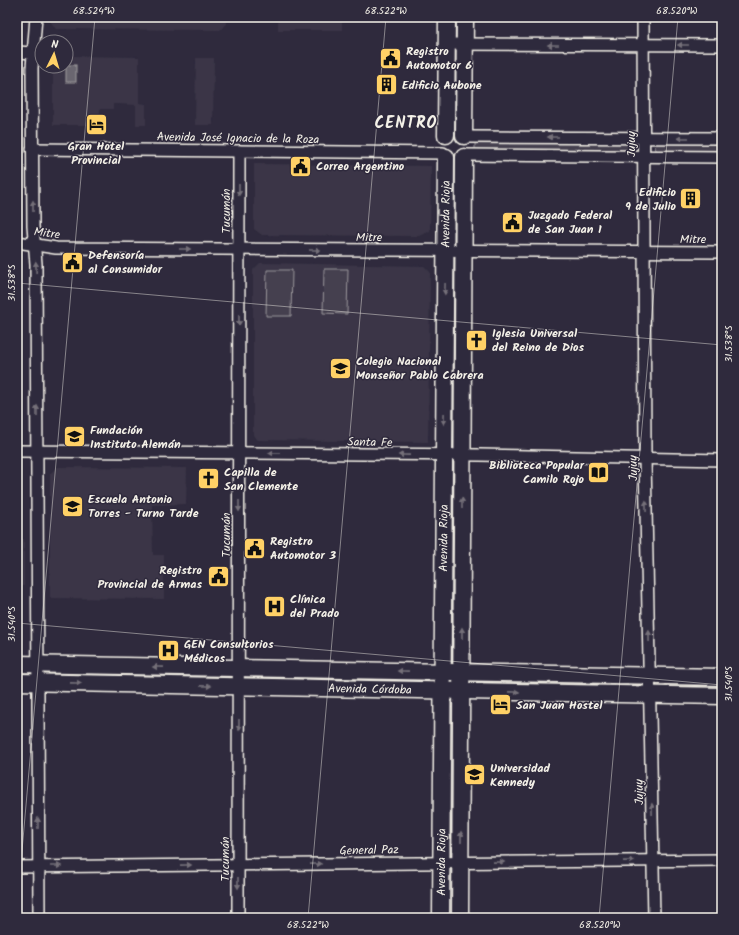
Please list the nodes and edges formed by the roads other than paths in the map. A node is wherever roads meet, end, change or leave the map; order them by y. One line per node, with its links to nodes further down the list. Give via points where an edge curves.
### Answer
1 (36, 17): 10 (street)
2 (447, 17): 5 (main road)
3 (465, 17): 6 (main road)
4 (643, 17): 7 (street, Jujuy)
5 (447, 44): 6 (street); 11 (main road)
6 (465, 44): 7 (street, one-way to 6); 12 (main road)
7 (643, 45): 8 (street, one-way to 7); 13 (street, Jujuy)
8 (722, 45)
9 (17, 52): 10 (street)
10 (33, 52): 15 (street)
11 (446, 136): 12 (main road, via 458,132); 17 (main road, via 441,146)
12 (465, 136): 13 (street, one-way to 12); 18 (main road, via 470,147)
13 (644, 138): 14 (street, one-way to 13); 19 (street, Jujuy)
14 (722, 138)
15 (32, 149): 16 (street, Avenida José Ignacio de la Roza); 22 (street, one-way to 15)
16 (239, 151): 17 (street, Avenida José Ignacio de la Roza); 23 (street, Tucumán, one-way to 23)
17 (444, 155): 18 (main road, via 452,160); 24 (main road, Avenida Rioja)
18 (465, 156): 19 (street); 25 (main road, Avenida Rioja)
19 (644, 157): 20 (street); 26 (street, Jujuy)
20 (722, 157)
21 (17, 242): 22 (street, Mitre)
22 (34, 245): 23 (street, Mitre, one-way to 23, via 56,248); 28 (street, one-way to 22)
23 (239, 249): 24 (street, Mitre, one-way to 24); 30 (street, Tucumán, one-way to 30)
24 (445, 250): 25 (street, Mitre); 31 (main road, Avenida Rioja, one-way to 31)
25 (464, 250): 26 (street, Mitre); 32 (main road, Avenida Rioja)
26 (644, 252): 27 (street, Mitre); 33 (street, Jujuy)
27 (722, 252)
28 (37, 450): 29 (street, Santa Fe); 30 (street, Santa Fe); 36 (street)
29 (17, 451)
30 (239, 453): 31 (street, Santa Fe, one-way to 30); 37 (street, Tucumán, one-way to 37)
31 (443, 456): 32 (street, Santa Fe); 38 (main road, Avenida Rioja)
32 (463, 456): 33 (street, Santa Fe); 39 (main road, Avenida Rioja, one-way to 32)
33 (645, 458): 34 (street, Santa Fe); 40 (street, Jujuy, one-way to 33)
34 (722, 460)
35 (17, 664): 36 (main road, Avenida Córdoba)
36 (37, 664): 37 (main road, Avenida Córdoba, one-way to 36); 43 (street)
37 (239, 668): 38 (main road, Avenida Córdoba, one-way to 37); 44 (street, Tucumán)
38 (442, 672): 39 (main road, Avenida Córdoba); 45 (main road, Avenida Rioja)
39 (461, 672): 40 (main road, Avenida Córdoba); 46 (main road, Avenida Rioja)
40 (650, 675): 41 (main road, Avenida Córdoba); 47 (street, Jujuy)
41 (722, 677)
42 (17, 682): 43 (main road, Avenida Córdoba)
43 (37, 682): 44 (main road, Avenida Córdoba, one-way to 44); 54 (street, one-way to 43)
44 (239, 686): 45 (main road, Avenida Córdoba); 53 (street, Tucumán, one-way to 53)
45 (442, 690): 46 (main road, Avenida Córdoba); 52 (main road, Avenida Rioja)
46 (461, 690): 47 (main road, Avenida Córdoba, one-way to 47); 51 (main road, Avenida Rioja, one-way to 46)
47 (650, 694): 48 (main road, Avenida Córdoba); 50 (street, Jujuy, one-way to 47)
48 (722, 696)
49 (722, 860): 50 (street, General Paz)
50 (653, 861): 51 (street, General Paz, one-way to 50); 60 (street, Jujuy)
51 (460, 862): 52 (street, General Paz); 59 (main road, Avenida Rioja)
52 (441, 863): 53 (street, General Paz, one-way to 52); 58 (main road, Avenida Rioja)
53 (238, 865): 54 (street, General Paz, one-way to 53); 57 (street, Tucumán, one-way to 57)
54 (38, 866): 55 (street, General Paz); 56 (street)
55 (17, 867)
56 (39, 918)
57 (238, 918)
58 (441, 918)
59 (460, 918)
60 (654, 918)

